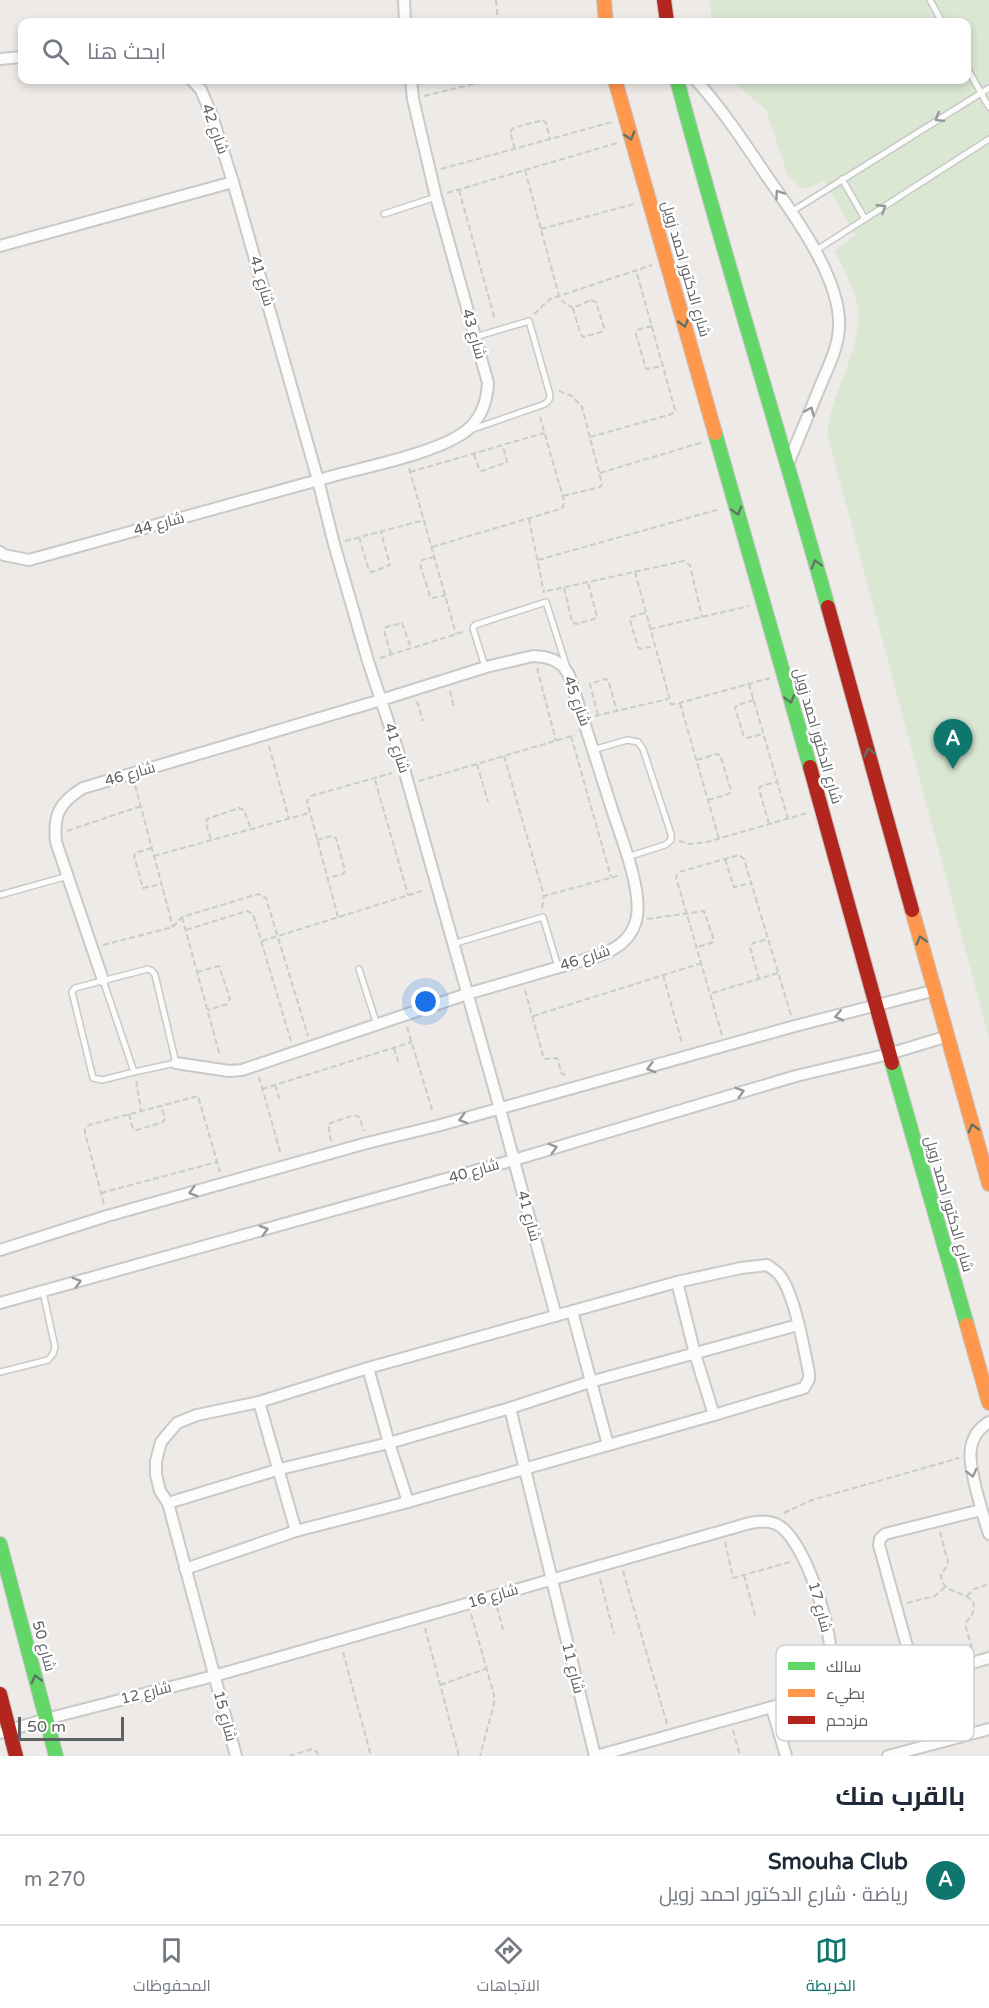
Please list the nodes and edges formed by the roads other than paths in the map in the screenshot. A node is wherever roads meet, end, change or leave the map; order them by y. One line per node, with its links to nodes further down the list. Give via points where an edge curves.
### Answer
1 (404, 0): 5 (street)
2 (604, 0): 6 (street)
3 (664, 0): 7 (street)
4 (930, 0): 8 (lane)
5 (405, 18)
6 (606, 18)
7 (666, 18)
8 (940, 18)
9 (18, 57): 10 (street)
10 (0, 59)
11 (971, 75): 18 (lane)
12 (196, 84): 22 (street, شارع 42, via 212,116)
13 (411, 84): 23 (street, شارع 43)
14 (616, 84): 48 (street, شارع الدكتور احمد زويل, one-way to 48)
15 (678, 84): 31 (street)
16 (699, 84): 24 (street, one-way to 16)
17 (989, 87): 18 (lane)
18 (981, 92): 19 (lane); 21 (lane, one-way to 21)
19 (989, 107)
20 (989, 139): 26 (lane, one-way to 20)
21 (842, 179): 24 (lane); 26 (lane)
22 (233, 182): 27 (street); 32 (street, شارع 41)
23 (436, 196): 25 (lane); 29 (street, شارع 43)
24 (791, 212): 28 (street)
25 (384, 214)
26 (865, 219): 28 (lane)
27 (0, 246)
28 (815, 250): 31 (street, one-way to 28, via 834,354 839,329 839,309)
29 (475, 337): 30 (street, شارع 43, via 489,383 483,410); 30 (lane, via 529,321 550,398)
30 (466, 431): 32 (street, شارع 43, via 406,456)
31 (788, 464): 46 (street, one-way to 31)
32 (318, 480): 33 (street, شارع 44, via 29,560); 36 (street, شارع 41)
33 (0, 552)
34 (486, 667): 35 (street, شارع 45, via 544,657 563,666); 35 (lane, via 473,628 476,624 546,602); 36 (street)
35 (569, 675): 37 (street, شارع 45)
36 (381, 700): 39 (street, شارع 46, via 83,788 69,796 54,825); 42 (street, شارع 41)
37 (593, 750): 38 (street, شارع 45); 38 (lane, via 627,740 635,740 641,746 671,834 665,845)
38 (627, 857): 41 (street, شارع 45, via 638,908)
39 (68, 876): 40 (lane); 45 (street)
40 (0, 895)
41 (636, 921): 43 (street, شارع 46, via 627,938 612,951)
42 (453, 944): 43 (lane, via 543,916); 47 (street, شارع 41)
43 (558, 967): 47 (street, شارع 46)
44 (358, 969): 49 (lane)
45 (103, 980): 52 (lane, via 152,971); 53 (lane); 53 (lane, via 72,992 92,1076 102,1080)
46 (936, 990): 48 (street); 50 (street)
47 (467, 994): 49 (street, شارع 46); 54 (street, شارع 41)
48 (876, 1007): 51 (street, شارع الدكتور احمد زويل); 54 (street, one-way to 54)
49 (376, 1025): 52 (street, شارع 46, via 242,1070)
50 (948, 1036): 51 (street, شارع 40); 56 (street, one-way to 50)
51 (889, 1054): 55 (street, شارع 40, one-way to 51, via 796,1076); 69 (street, شارع الدكتور احمد زويل)
52 (176, 1064): 53 (lane)
53 (134, 1072)
54 (500, 1109): 55 (street, شارع 41); 57 (street, one-way to 57, via 222,1183)
55 (514, 1160): 59 (street, شارع 40, one-way to 55); 62 (street, شارع 41)
56 (989, 1184)
57 (0, 1250)
58 (677, 1282): 61 (street, شارع 15); 63 (street, شارع 15, via 767,1266 785,1283); 64 (street)
59 (43, 1292): 60 (street, شارع 40); 66 (lane, via 55,1347 53,1354 48,1360)
60 (0, 1303)
61 (572, 1311): 62 (street, شارع 15); 67 (street)
62 (556, 1316): 65 (street, شارع 15)
63 (798, 1325): 64 (street); 71 (street, via 809,1373 807,1385)
64 (695, 1354): 67 (street); 71 (street)
65 (368, 1368): 68 (street, شارع 15); 73 (street)
66 (0, 1372)
67 (590, 1382): 70 (street); 74 (street)
68 (259, 1402): 76 (street); 78 (street, شارع 15, via 177,1423 161,1442 156,1461 160,1491)
69 (989, 1402)
70 (510, 1408): 73 (street); 75 (street, شارع 11)
71 (714, 1415): 74 (street)
72 (989, 1422): 79 (street, one-way to 79, via 974,1437 969,1455)
73 (389, 1443): 76 (street); 77 (street)
74 (608, 1445): 75 (street)
75 (526, 1467): 77 (street); 85 (street, شارع 11)
76 (280, 1469): 78 (street); 81 (street)
77 (408, 1502): 81 (street)
78 (168, 1503): 84 (street, شارع 15)
79 (981, 1510): 82 (street); 87 (street, via 885,1534 880,1539)
80 (773, 1522): 85 (street, شارع 16, via 722,1531); 86 (street, شارع 17, via 790,1536 805,1558)
81 (296, 1531): 84 (street)
82 (989, 1534)
83 (0, 1544): 94 (street, شارع 50, one-way to 83)
84 (185, 1569): 90 (street, شارع 15)
85 (552, 1579): 90 (street, شارع 16); 104 (street, شارع 11)
86 (830, 1645)
87 (907, 1645)
88 (989, 1658): 89 (street)
89 (974, 1663)
90 (214, 1676): 94 (street, شارع 12); 103 (street, شارع 15)
91 (0, 1694): 97 (street)
92 (776, 1707): 93 (street, شارع 17)
93 (772, 1708): 95 (street); 104 (street, شارع 17)
94 (46, 1719): 97 (street, شارع 12); 102 (street, شارع 50)
95 (776, 1722)
96 (989, 1729): 98 (street)
97 (4, 1732): 101 (street)
98 (974, 1733)
99 (782, 1741): 105 (street)
100 (944, 1741): 106 (street)
101 (16, 1756)
102 (56, 1756)
103 (236, 1756)
104 (595, 1756)
105 (786, 1756)
106 (888, 1756)

